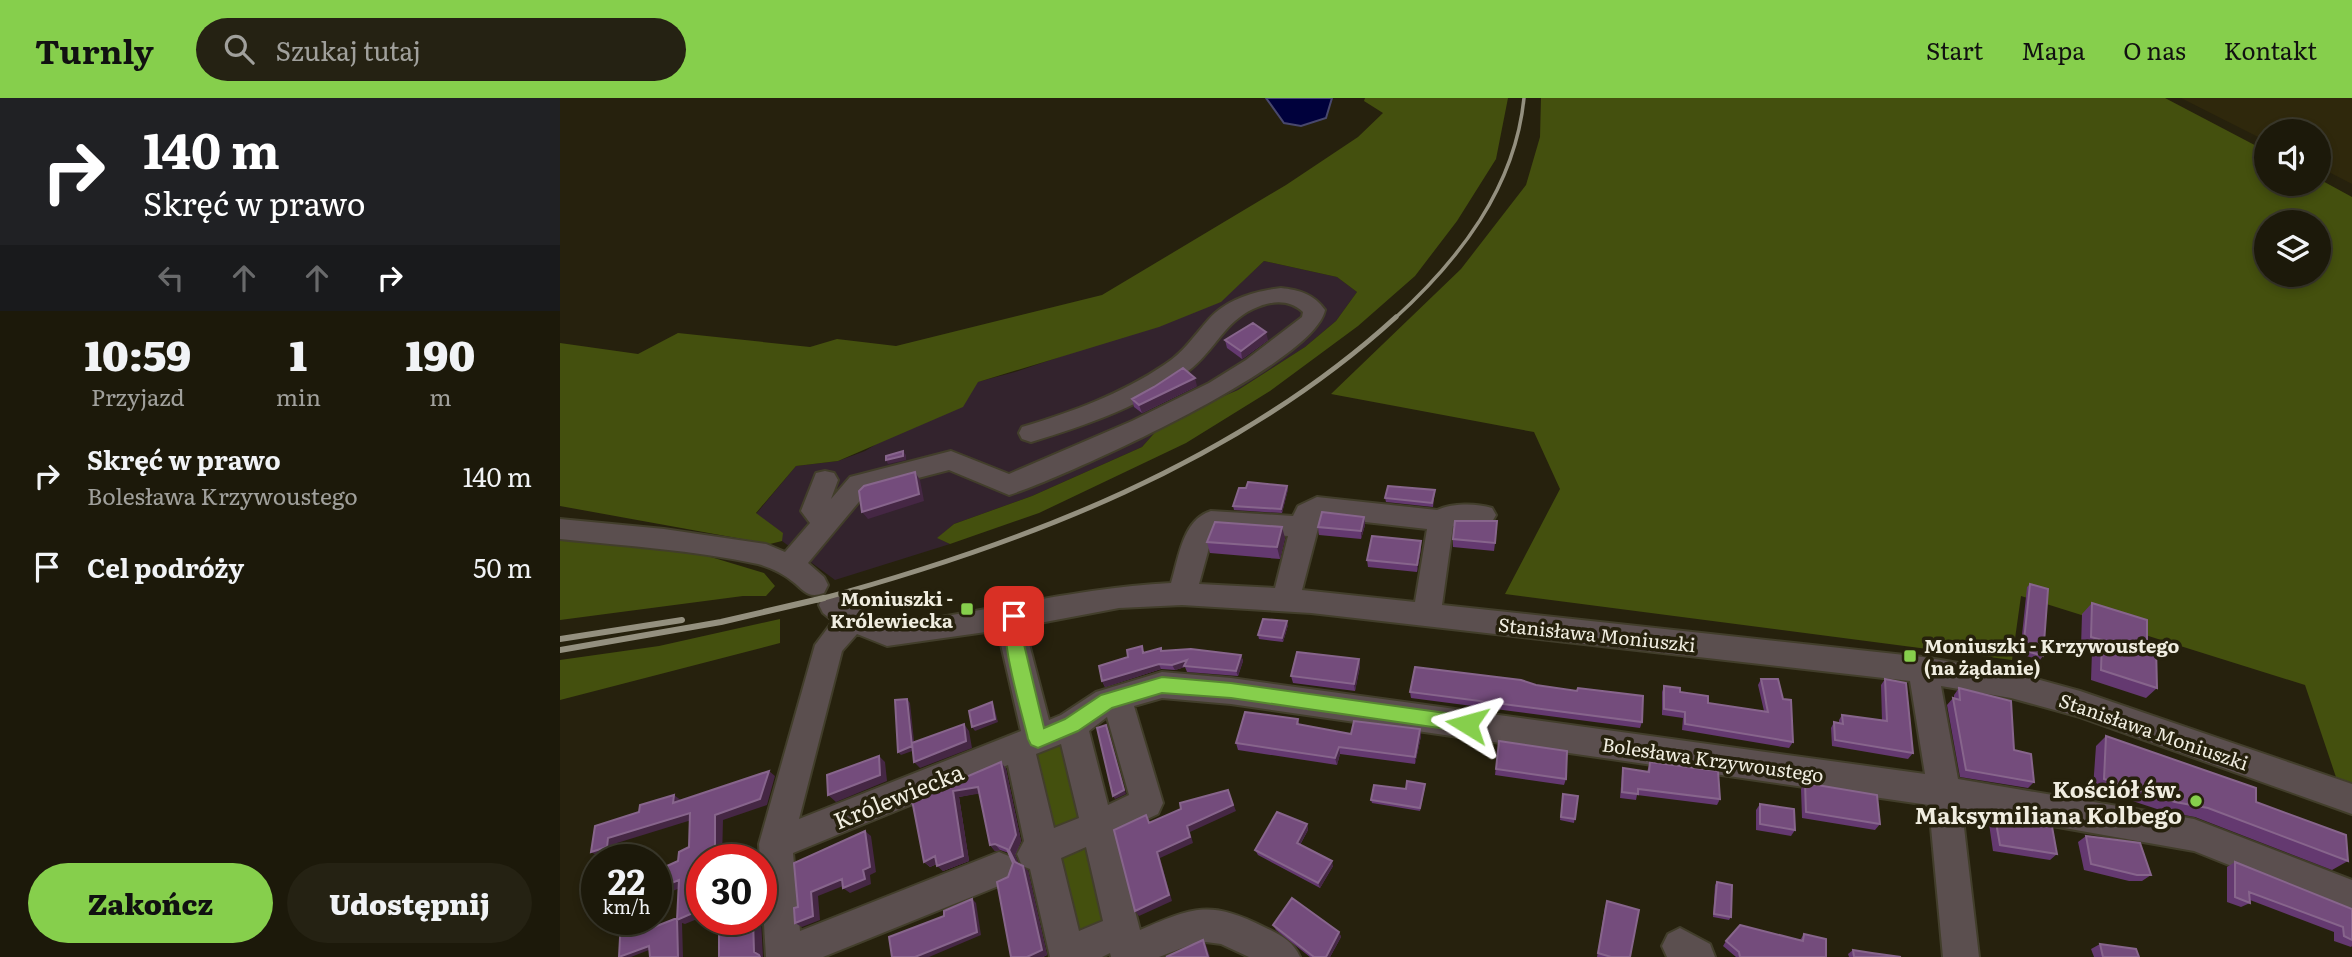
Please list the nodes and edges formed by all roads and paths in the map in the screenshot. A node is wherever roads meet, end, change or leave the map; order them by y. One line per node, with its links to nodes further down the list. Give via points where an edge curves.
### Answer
1 (1031, 433): 5 (street, via 1105,408 1151,384 1191,357 1222,319 1239,307 1284,295 1307,301 1314,310 1312,320 1289,340 1217,389 1042,471 1009,485 951,460 881,476 859,484)
2 (825, 480): 5 (street, via 814,511)
3 (1483, 515): 4 (street, via 1448,516)
4 (1441, 521): 6 (street, via 1317,506 1307,513); 12 (street)
5 (827, 524): 8 (street)
6 (1303, 527): 10 (street, via 1211,521 1200,532); 11 (street)
7 (560, 529): 8 (street, via 664,538 766,555)
8 (789, 566): 9 (street)
9 (814, 584)
10 (1182, 594): 11 (street, Stanisława Moniuszki); 13 (street, Stanisława Moniuszki, via 1119,597)
11 (1286, 601): 12 (street, Stanisława Moniuszki)
12 (1427, 615): 14 (street, Stanisława Moniuszki)
13 (1014, 616): 17 (street); 21 (street, Stanisława Moniuszki, via 887,634 843,613 828,645)
14 (1923, 670): 18 (street); 19 (street, Stanisława Moniuszki, via 2011,685 2080,704)
15 (1116, 698): 16 (street, Bolesława Krzywoustego); 18 (street, Bolesława Krzywoustego, via 1162,685 1231,691); 20 (street, via 1147,803)
16 (1072, 725): 17 (street, Bolesława Krzywoustego); 20 (street)
17 (1029, 743): 21 (street, Królewiecka); 22 (street)
18 (1944, 792): 25 (street, Bolesława Krzywoustego, via 2194,835); 30 (street)
19 (2352, 799)
20 (1096, 825): 22 (street); 26 (street)
21 (776, 844)
22 (1039, 852): 28 (street)
23 (777, 858): 27 (street)
24 (999, 869): 27 (street)
25 (2352, 897)
26 (1126, 947): 28 (street); 29 (street, via 1187,926 1221,925 1250,936)
27 (784, 956)
28 (1066, 956)
29 (1282, 957)
30 (1961, 957)

